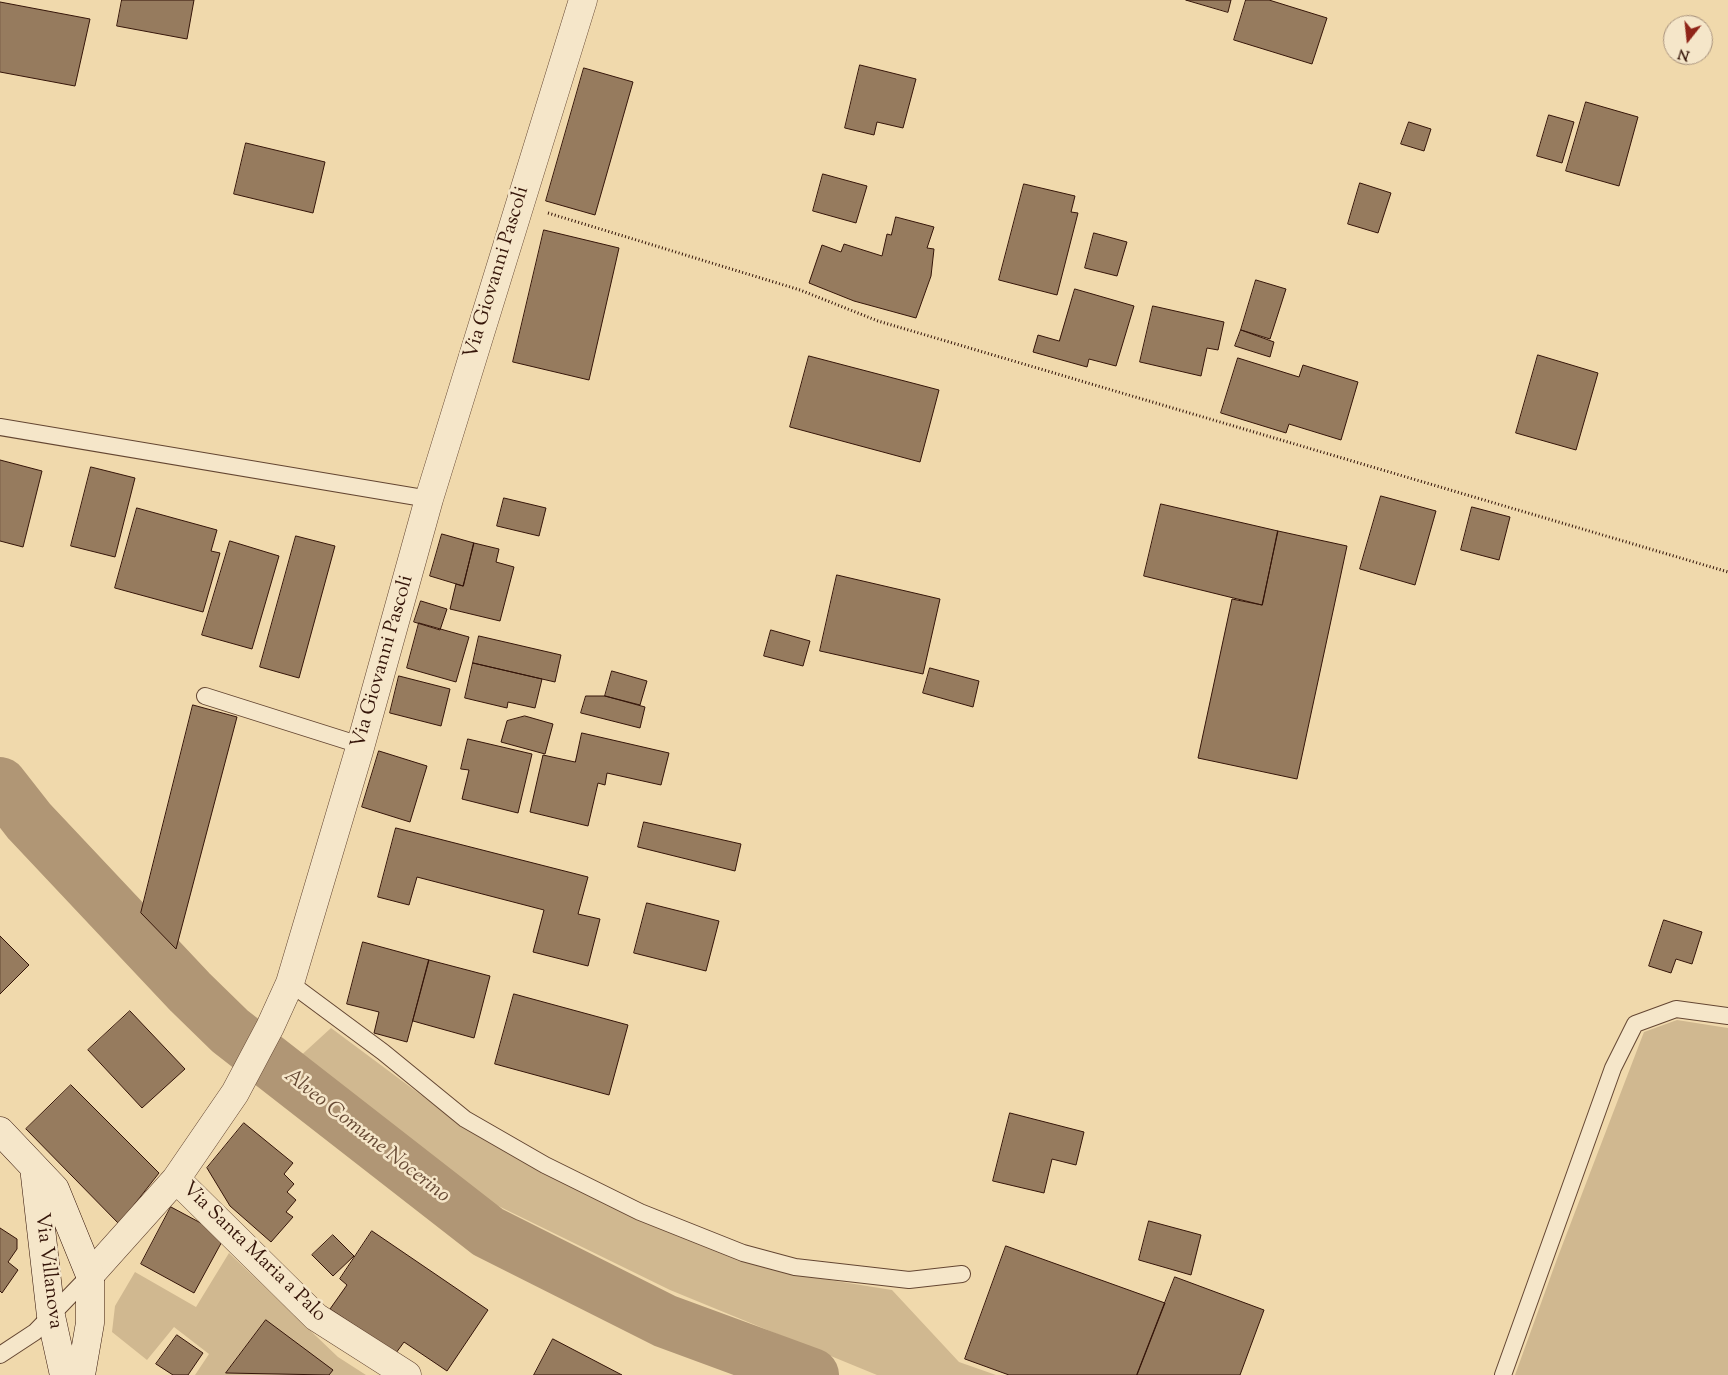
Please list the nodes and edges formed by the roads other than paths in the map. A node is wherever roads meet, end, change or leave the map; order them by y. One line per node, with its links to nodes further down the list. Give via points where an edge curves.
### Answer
1 (583, 0): 3 (street, Via Giovanni Pascoli)
2 (0, 426): 3 (lane)
3 (429, 499): 5 (street, Via Giovanni Pascoli)
4 (204, 696): 5 (lane)
5 (360, 745): 6 (street, Via Giovanni Pascoli)
6 (290, 983): 10 (street, Via Giovanni Pascoli, via 235,1093); 11 (lane, via 465,1118 545,1165 640,1212 743,1253 795,1267 909,1280)
7 (1728, 1016): 18 (lane, via 1676,1009 1636,1024 1613,1068)
8 (0, 1130): 9 (street, Via Villanova)
9 (34, 1167): 12 (street, Via Villanova, via 54,1189); 13 (street, Via Villanova)
10 (176, 1179): 12 (street, Via Giovanni Pascoli); 17 (street, Via Santa Maria a Palo, via 316,1317)
11 (962, 1274)
12 (90, 1275): 13 (lane); 16 (street, Via Villanova, via 90,1323)
13 (51, 1316): 14 (lane, via 35,1332); 15 (street, Via Villanova)
14 (0, 1355)
15 (64, 1375)
16 (81, 1375)
17 (407, 1375)
18 (1503, 1375)

